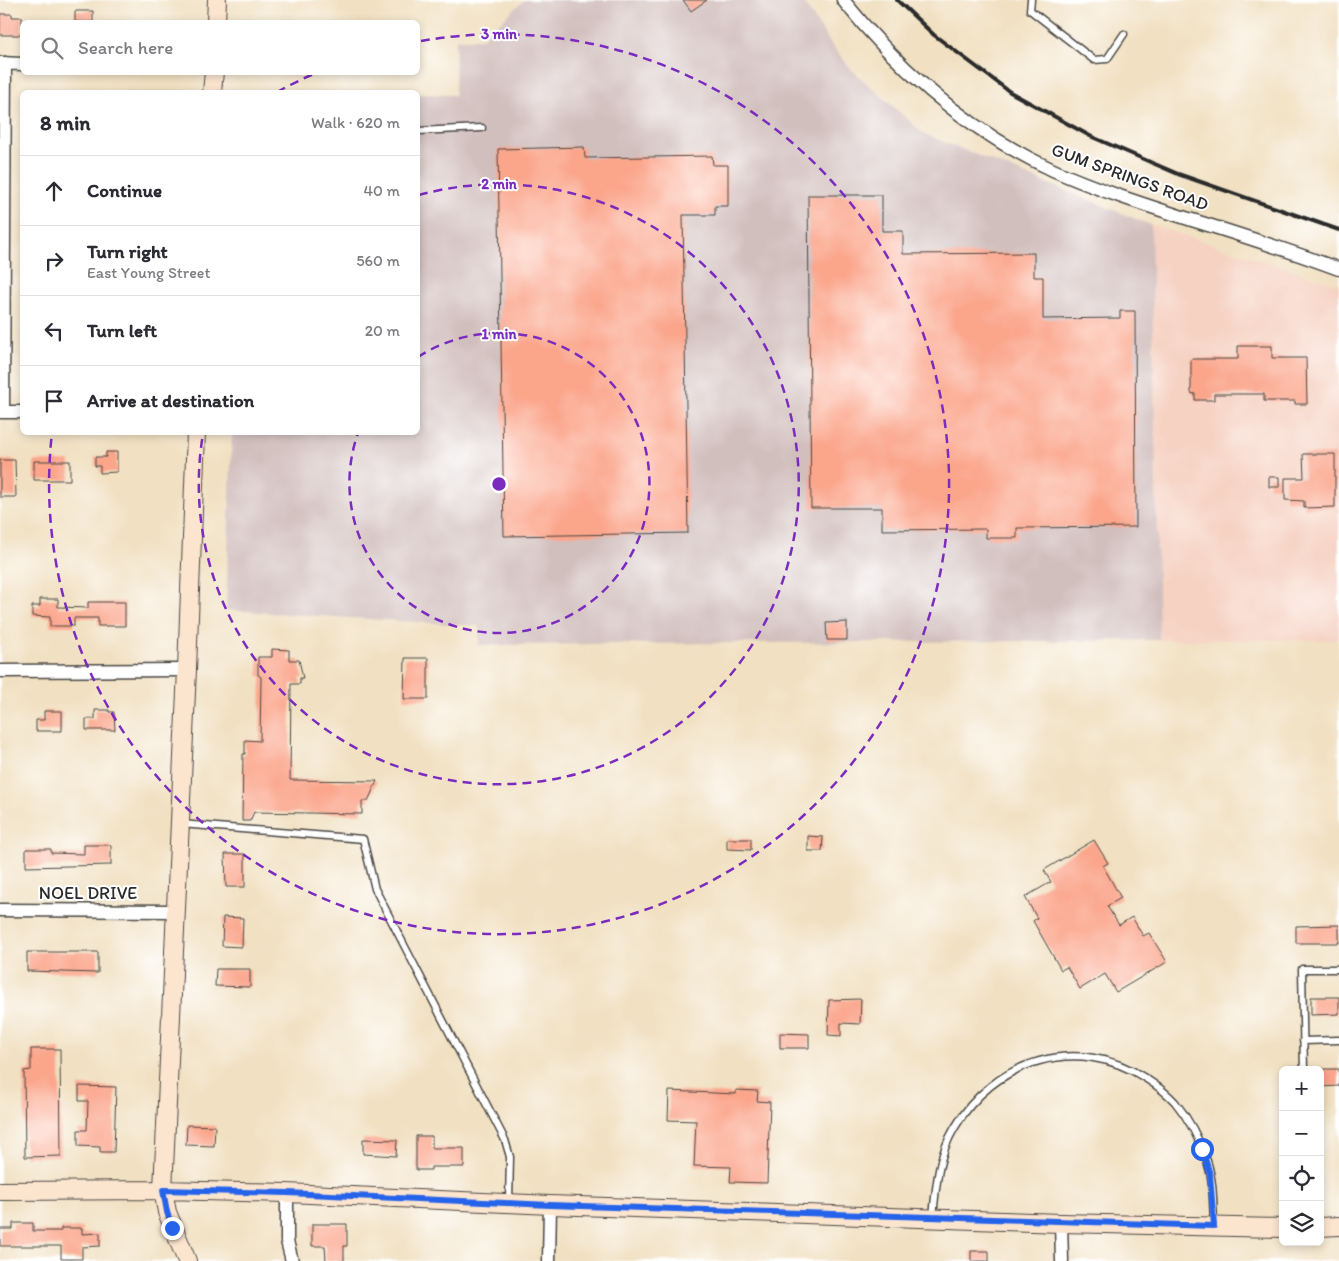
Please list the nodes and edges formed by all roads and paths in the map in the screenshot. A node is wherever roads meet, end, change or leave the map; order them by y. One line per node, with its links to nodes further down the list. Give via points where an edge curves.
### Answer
1 (217, 0): 4 (street)
2 (843, 0): 12 (street, GUM SPRINGS ROAD, via 887,51 932,93 986,132 1029,157 1117,195)
3 (1031, 0): 5 (lane, via 1030,10 1094,60 1107,59)
4 (216, 20)
5 (1124, 34)
6 (2, 63): 7 (street); 13 (street)
7 (20, 64)
8 (214, 75): 9 (street)
9 (212, 90)
10 (482, 128): 11 (lane)
11 (420, 131)
12 (1339, 269)
13 (2, 412): 14 (street)
14 (20, 412)
15 (196, 435): 16 (street)
16 (187, 670): 17 (street); 18 (street)
17 (0, 671)
18 (180, 824): 20 (street); 28 (lane, via 363,839 375,889 505,1140 510,1157)
19 (0, 910): 20 (street, NOEL DRIVE)
20 (176, 911): 25 (street)
21 (1339, 969): 23 (lane, via 1302,969)
22 (1339, 1040): 23 (lane)
23 (1303, 1041): 24 (lane)
24 (1304, 1066)
25 (163, 1190): 26 (street); 27 (street); 36 (street, via 167,1212)
26 (0, 1191)
27 (287, 1193): 28 (street); 37 (street, via 287,1241)
28 (509, 1204): 29 (street)
29 (550, 1205): 30 (street); 38 (street)
30 (933, 1218): 31 (street); 32 (lane, via 942,1154 953,1130 977,1097 1006,1074 1028,1064 1061,1057 1086,1057 1109,1060 1134,1070 1174,1101 1202,1149 1210,1174)
31 (1062, 1223): 32 (street); 39 (street)
32 (1214, 1226): 35 (street)
33 (1339, 1226): 34 (street)
34 (1324, 1227)
35 (1279, 1228)
36 (187, 1261)
37 (292, 1261)
38 (550, 1261)
39 (1062, 1261)

